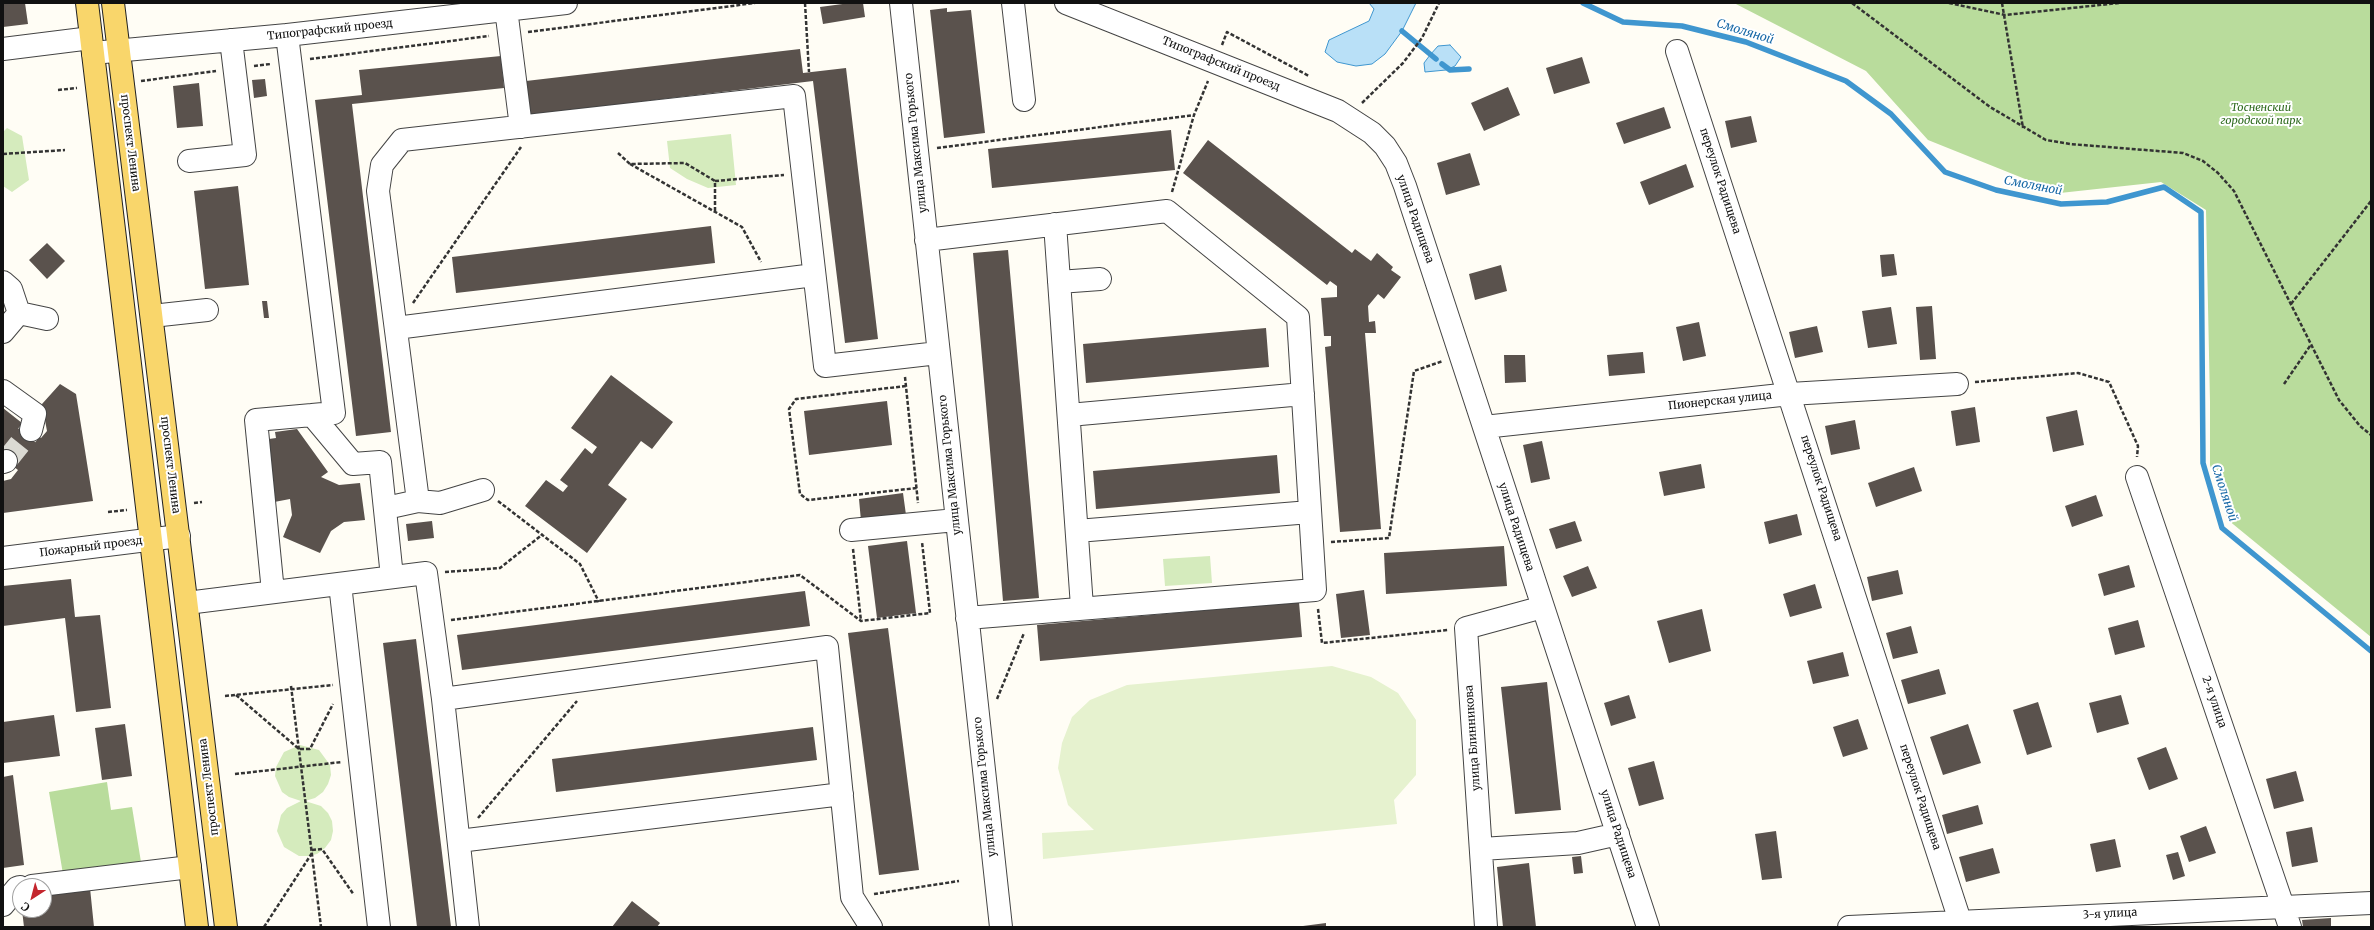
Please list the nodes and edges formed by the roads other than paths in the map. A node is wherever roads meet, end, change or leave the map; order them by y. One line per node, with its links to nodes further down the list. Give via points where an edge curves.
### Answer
1 (87, 3): 10 (main road)
2 (113, 3): 12 (main road, проспект Ленина)
3 (566, 3): 7 (street, Типографский проезд)
4 (901, 3): 19 (street, улица Максима Горького)
5 (1013, 3): 14 (street)
6 (1066, 3): 15 (street, Типографский проезд, via 1321,104 1354,120)
7 (506, 9): 8 (street, Типографский проезд); 16 (street)
8 (287, 35): 9 (street, Типографский проезд); 35 (street, via 334,413)
9 (231, 40): 12 (street, Типографский проезд); 17 (street, via 245,155)
10 (92, 45): 11 (street, Типографский проезд); 12 (street, Типографский проезд); 48 (main road)
11 (3, 50)
12 (119, 50): 26 (main road, проспект Ленина)
13 (1677, 51): 34 (street, переулок Радищева)
14 (1024, 100)
15 (1372, 133): 37 (street, улица Радищева, via 1385,146 1396,163 1405,186)
16 (522, 135): 20 (street, via 794,96); 28 (street, via 402,140 382,165 378,191)
17 (188, 161)
18 (1055, 224): 19 (street); 23 (street); 33 (street, via 1167,210 1298,317)
19 (926, 240): 30 (street, улица Максима Горького)
20 (814, 275): 28 (street); 30 (street, via 825,366)
21 (1100, 279): 23 (street)
22 (3, 282): 25 (street, via 11,289)
23 (1059, 282): 36 (street)
24 (207, 310): 26 (street)
25 (19, 313): 27 (street); 29 (street)
26 (152, 316): 47 (main road, проспект Ленина)
27 (47, 319)
28 (396, 328): 41 (street)
29 (3, 332)
30 (938, 353): 44 (street, улица Максима Горького)
31 (1957, 384): 34 (street, Пионерская улица)
32 (3, 390): 38 (street, via 35,414)
33 (1303, 394): 36 (street); 43 (street)
34 (1790, 394): 37 (street, Пионерская улица); 68 (street, переулок Радищева)
35 (312, 415): 42 (street, via 353,464 380,462); 52 (street, via 256,420)
36 (1069, 415): 46 (street)
37 (1484, 427): 55 (street, улица Радищева)
38 (31, 430)
39 (2137, 477): 67 (street, 2-я улица)
40 (484, 490): 41 (street, via 440,503)
41 (418, 501): 42 (street)
42 (386, 508): 50 (street)
43 (1310, 512): 46 (street); 54 (street, via 1315,590)
44 (956, 520): 45 (street); 56 (street, улица Максима Горького)
45 (851, 530)
46 (1077, 531): 54 (street)
47 (179, 536): 48 (street, Пожарный проезд); 53 (main road, проспект Ленина)
48 (150, 540): 49 (street, Пожарный проезд); 62 (main road)
49 (3, 558)
50 (392, 577): 51 (street); 57 (street, via 426,573)
51 (340, 584): 52 (street); 71 (street, via 347,684 360,759)
52 (273, 592): 53 (street)
53 (187, 603): 70 (main road, проспект Ленина)
54 (1082, 607): 56 (street)
55 (1543, 607): 59 (street, улица Радищева); 61 (street, улица Блинникова, via 1466,628)
56 (966, 618): 74 (street, улица Максима Горького)
57 (443, 699): 58 (street, via 827,647); 60 (street)
58 (842, 794): 60 (street); 73 (street, via 852,897)
59 (1618, 834): 61 (street, via 1578,843); 76 (street, улица Радищева)
60 (459, 841): 72 (street)
61 (1481, 849): 75 (street, улица Блинникова)
62 (190, 866): 63 (street); 69 (main road)
63 (52, 883)
64 (12, 894): 66 (street)
65 (2371, 903): 67 (street, 3-я улица)
66 (3, 905)
67 (2283, 906): 68 (street, 3-я улица); 78 (street, 2-я улица)
68 (1962, 924): 77 (street, 3-я улица)
69 (197, 927)
70 (226, 927)
71 (379, 927)
72 (468, 927)
73 (871, 927)
74 (1001, 927)
75 (1486, 927)
76 (1648, 927)
77 (1849, 927)
78 (2290, 927)

